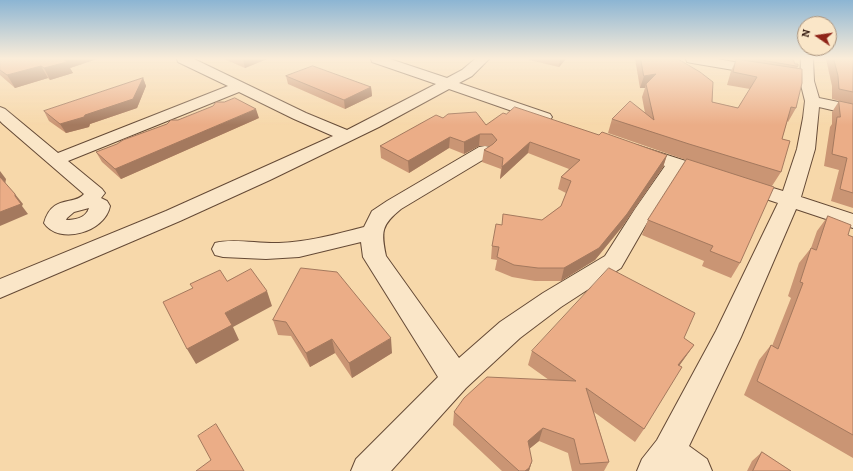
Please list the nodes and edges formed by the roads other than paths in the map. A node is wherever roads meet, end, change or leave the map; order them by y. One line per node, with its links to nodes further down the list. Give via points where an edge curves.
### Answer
1 (230, 81): 6 (street)
2 (442, 81): 5 (street)
3 (451, 81): 5 (street)
4 (805, 81): 7 (street)
5 (448, 83): 10 (street); 11 (street)
6 (241, 86): 11 (street); 14 (street)
7 (812, 101): 8 (street); 16 (street, via 806,149)
8 (853, 110)
9 (0, 112): 14 (street)
10 (558, 122)
11 (347, 136): 21 (street, via 264,176)
12 (624, 146): 15 (street)
13 (485, 151): 19 (street, via 394,205 379,216)
14 (56, 160): 17 (street, via 95,193)
15 (676, 164): 16 (street); 22 (street, via 613,262 510,330)
16 (790, 200): 18 (street); 23 (street, via 727,337)
17 (88, 202)
18 (853, 221)
19 (373, 232): 20 (street, via 309,248 260,252); 22 (street, via 372,245 375,257)
20 (223, 250)
21 (0, 289)
22 (456, 379): 24 (street)
23 (662, 462): 25 (street)
24 (368, 471)
25 (695, 471)

